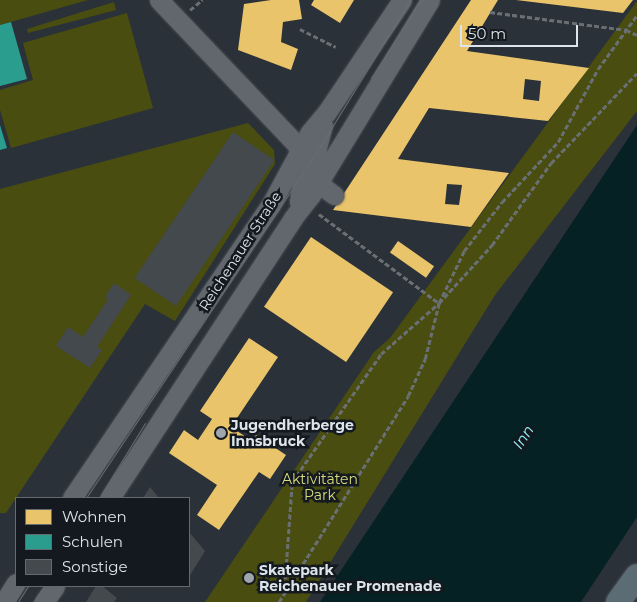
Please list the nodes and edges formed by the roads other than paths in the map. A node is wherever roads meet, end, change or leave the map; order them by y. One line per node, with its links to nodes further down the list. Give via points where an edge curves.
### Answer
1 (159, 0): 5 (street)
2 (402, 0): 4 (street, Reichenauer Straße)
3 (430, 0): 8 (street, Reichenauer Straße)
4 (327, 112): 6 (street, Reichenauer Straße); 8 (street, via 315,159)
5 (285, 131): 6 (street); 7 (street)
6 (310, 132): 7 (street, Reichenauer Straße)
7 (300, 152): 10 (street, via 304,181); 11 (street, Reichenauer Straße, via 270,206)
8 (318, 180): 9 (street); 10 (street, Reichenauer Straße)
9 (334, 195)
10 (292, 218): 12 (street, Reichenauer Straße)
11 (73, 497)
12 (111, 497)
13 (637, 576): 19 (main road)
14 (15, 585): 17 (street)
15 (54, 587): 18 (street)
16 (637, 598): 20 (main road)
17 (4, 602)
18 (44, 602)
19 (618, 602)
20 (634, 602)

